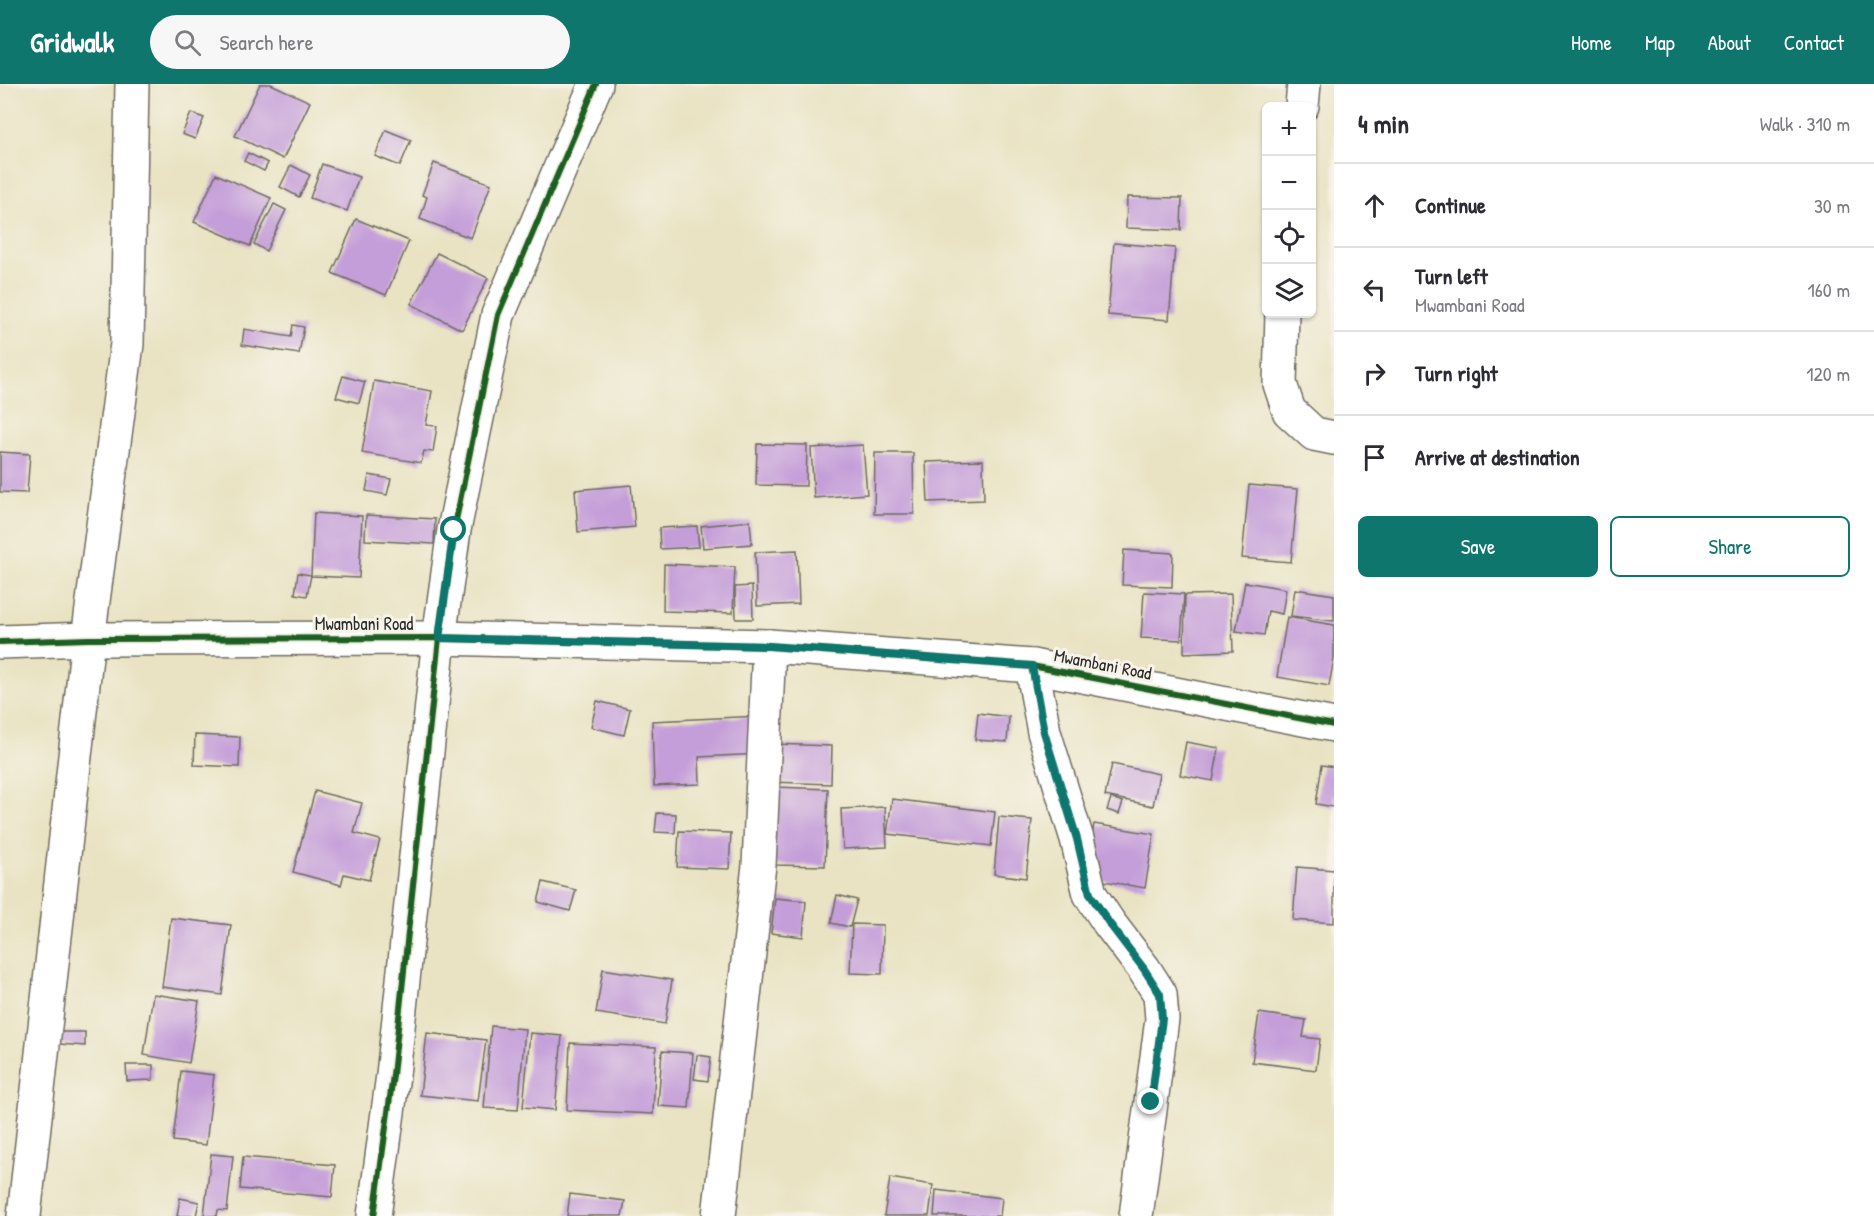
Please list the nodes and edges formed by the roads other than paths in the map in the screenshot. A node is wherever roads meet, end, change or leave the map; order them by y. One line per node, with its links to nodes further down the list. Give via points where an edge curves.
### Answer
1 (132, 84): 6 (street, via 127,344)
2 (596, 84): 5 (street, via 498,315 454,530)
3 (1282, 318): 4 (street, via 1280,384 1289,411 1314,434)
4 (1334, 438)
5 (439, 638): 6 (street, Mwambani Road); 8 (street, Mwambani Road); 12 (street, via 393,1075)
6 (88, 639): 7 (street, Mwambani Road); 11 (street)
7 (0, 642)
8 (769, 646): 9 (street, Mwambani Road); 13 (street, via 759,865)
9 (1032, 666): 10 (street, Mwambani Road); 14 (street, via 1044,732 1090,894 1160,994 1162,1019)
10 (1334, 725)
11 (24, 1216)
12 (374, 1216)
13 (719, 1216)
14 (1136, 1216)

